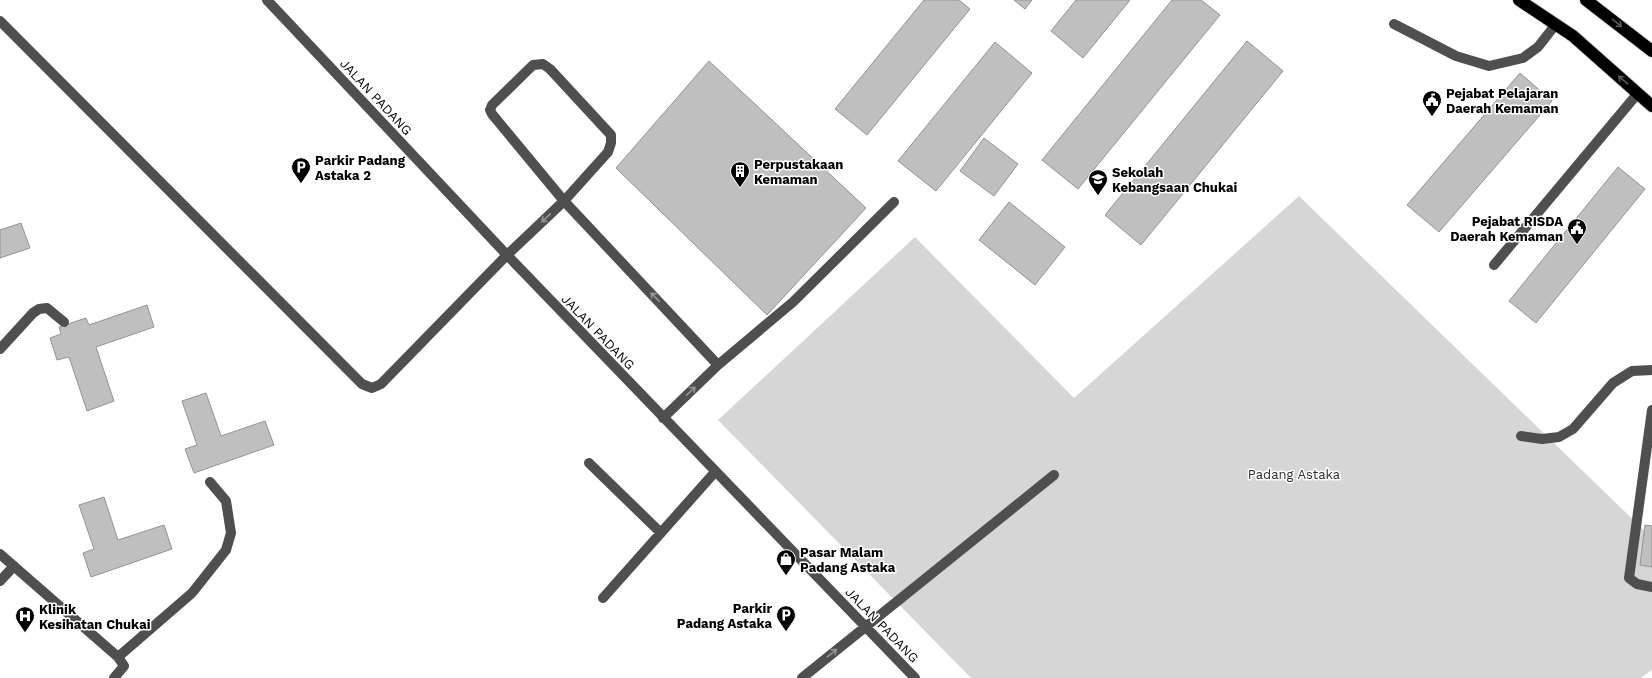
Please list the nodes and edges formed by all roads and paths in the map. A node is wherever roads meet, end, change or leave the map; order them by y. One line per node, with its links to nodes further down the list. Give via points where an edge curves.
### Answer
1 (267, 0): 12 (street, JALAN PADANG)
2 (1519, 0): 6 (highway)
3 (1586, 0): 7 (highway, one-way to 7)
4 (0, 21): 12 (street, via 362,384 372,388 381,384)
5 (1394, 24): 6 (street, via 1456,56 1489,66 1523,58 1538,47)
6 (1556, 24): 8 (highway, one-way to 6)
7 (1652, 51)
8 (1638, 93): 9 (highway); 13 (street)
9 (1652, 106)
10 (564, 201): 10 (street, via 490,110 492,105 533,65 542,64 550,69 611,135 608,152); 12 (street, one-way to 12); 16 (street, one-way to 10)
11 (894, 202): 16 (street, via 793,302)
12 (507, 255): 19 (street, JALAN PADANG)
13 (1494, 264)
14 (64, 322): 15 (street, via 46,308 39,309)
15 (1, 347)
16 (718, 364): 19 (street, one-way to 16)
17 (1652, 370): 20 (street, via 1632,371 1613,383 1573,429 1559,437 1542,439)
18 (1652, 410): 29 (street, via 1629,578 1637,584)
19 (663, 418): 22 (street, JALAN PADANG)
20 (1520, 436)
21 (589, 463): 25 (street)
22 (715, 472): 25 (street); 31 (street, JALAN PADANG)
23 (1054, 475): 31 (street)
24 (210, 482): 32 (street, via 226,501 231,533 226,550 192,593)
25 (661, 532): 30 (street)
26 (0, 554): 27 (street)
27 (14, 566): 28 (street); 32 (street)
28 (0, 581)
29 (1652, 587)
30 (603, 598)
31 (865, 626): 34 (street, one-way to 31); 35 (street, JALAN PADANG)
32 (118, 657): 33 (street, via 124,666)
33 (114, 678)
34 (802, 678)
35 (914, 678)

